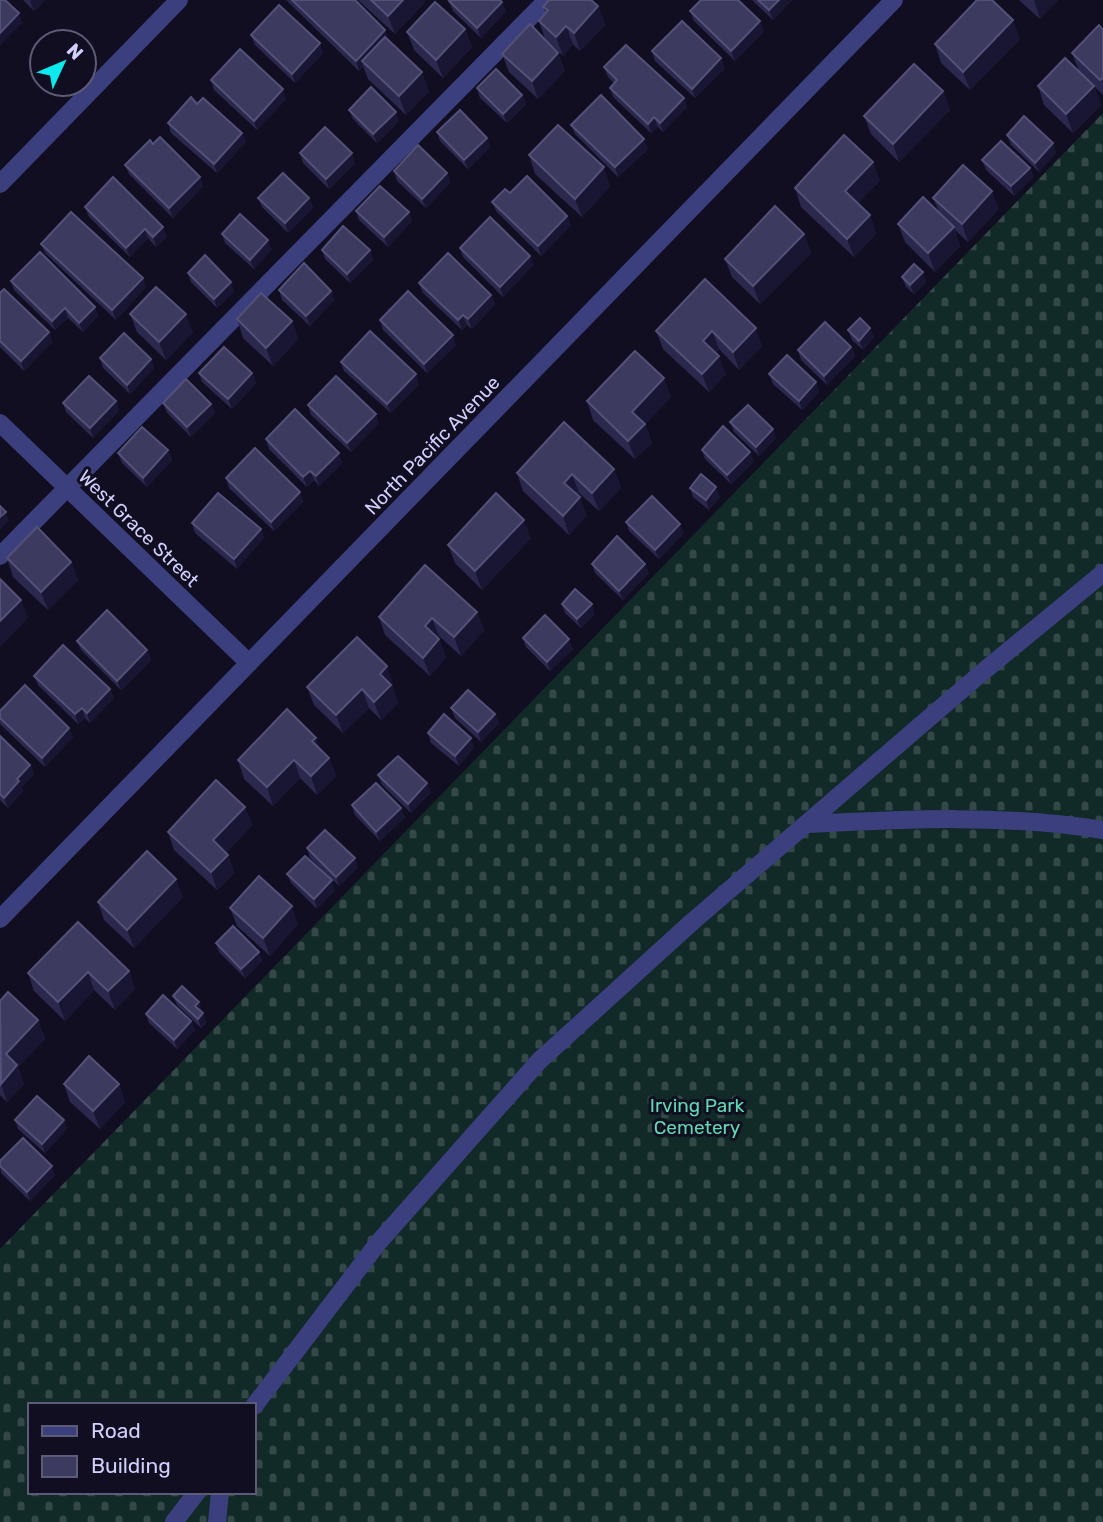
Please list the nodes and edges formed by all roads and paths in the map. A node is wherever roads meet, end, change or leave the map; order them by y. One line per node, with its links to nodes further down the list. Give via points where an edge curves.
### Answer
1 (178, 0): 4 (street)
2 (547, 0): 6 (street)
3 (894, 0): 9 (street, North Pacific Avenue)
4 (0, 184)
5 (0, 423): 6 (street, West Grace Street)
6 (67, 488): 7 (street); 9 (street, West Grace Street)
7 (0, 556)
8 (1103, 573): 10 (street)
9 (249, 663): 12 (street, North Pacific Avenue)
10 (809, 824): 11 (street, via 934,818); 13 (street, via 692,922 539,1061 378,1243)
11 (1103, 830)
12 (0, 919)
13 (256, 1403)
14 (195, 1494): 16 (street)
15 (220, 1494): 17 (street)
16 (174, 1522)
17 (217, 1522)

